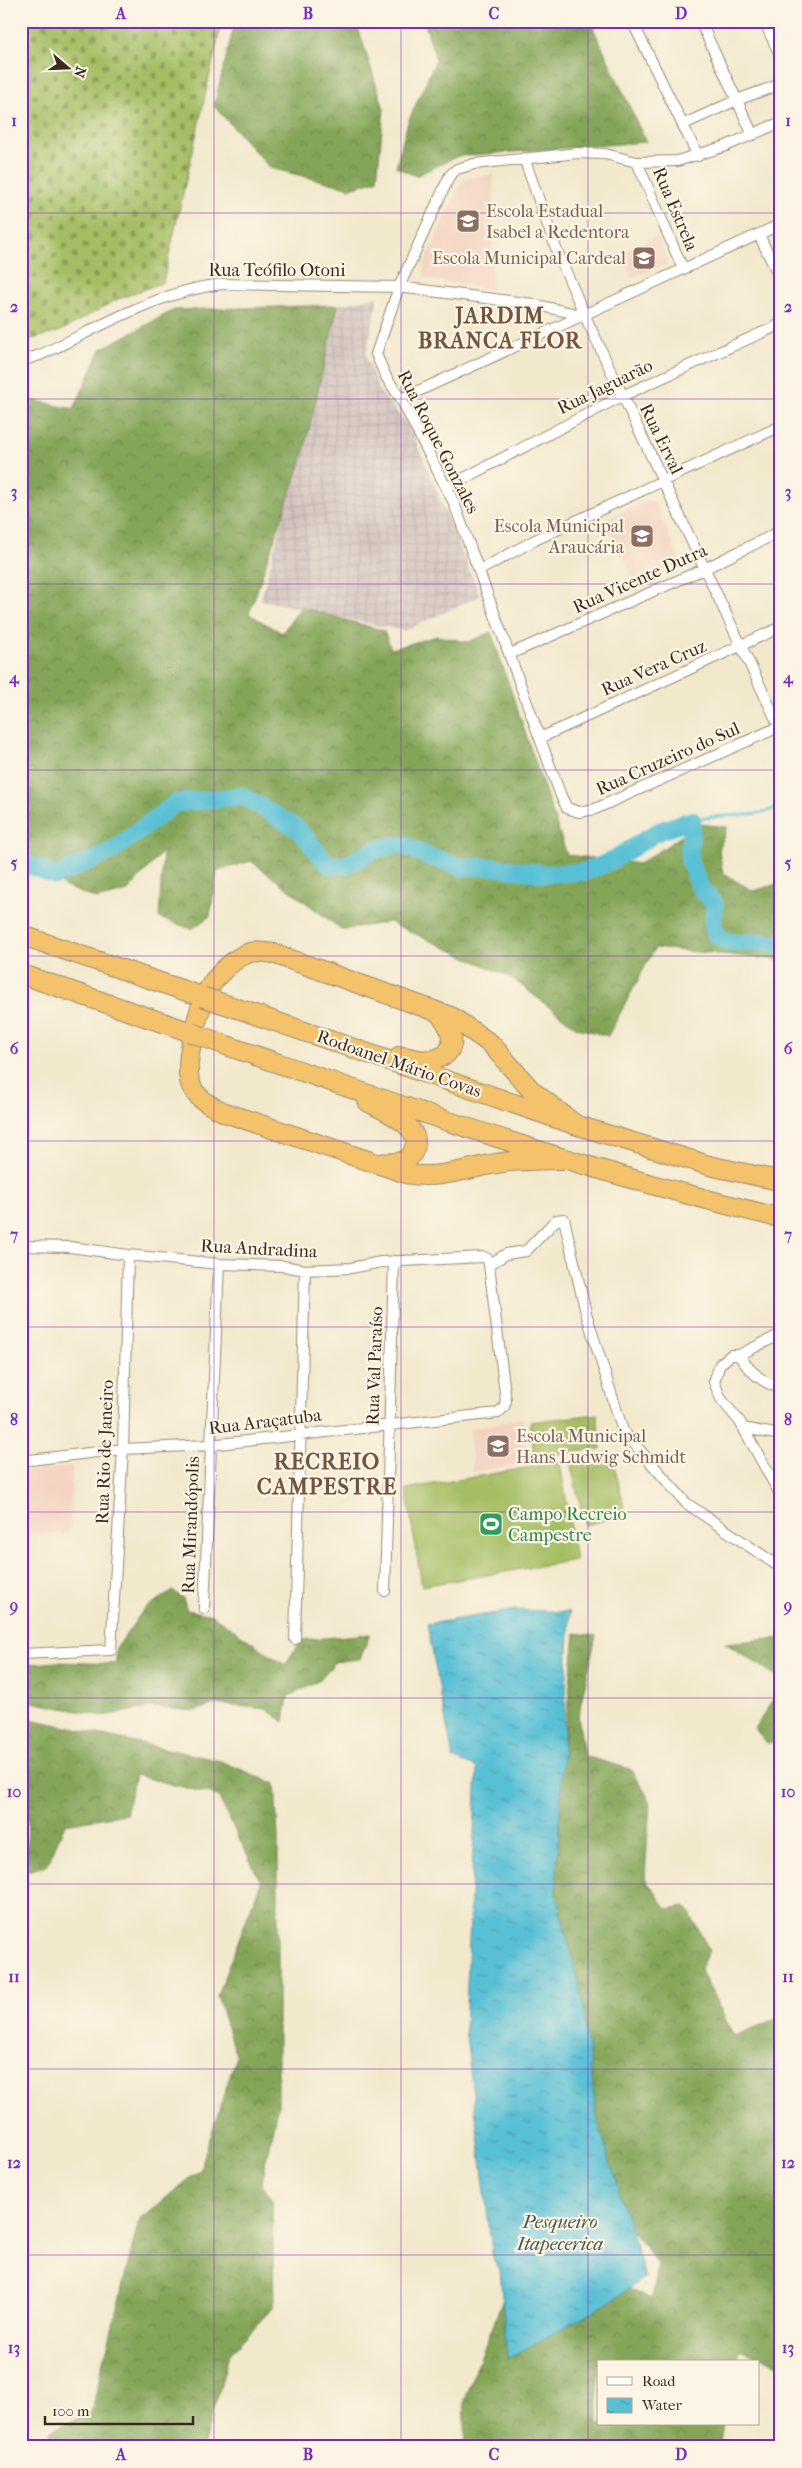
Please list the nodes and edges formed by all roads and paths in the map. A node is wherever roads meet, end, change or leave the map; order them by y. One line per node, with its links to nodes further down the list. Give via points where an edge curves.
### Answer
1 (632, 21): 8 (street)
2 (700, 21): 6 (street)
3 (764, 21): 4 (street)
4 (781, 56)
5 (781, 84): 6 (street)
6 (737, 100): 8 (street); 9 (street)
7 (781, 122): 9 (street, Rua Roque Gonzales)
8 (684, 124): 10 (street)
9 (753, 135): 10 (street, Rua Roque Gonzales)
10 (698, 156): 12 (street, Rua Roque Gonzales, via 660,163)
11 (524, 158): 12 (street, Rua Roque Gonzales, via 578,153 605,154); 17 (street, Rua Roque Gonzales, via 474,164 457,169 450,176); 18 (street, Rua Erval, via 557,251)
12 (637, 162): 15 (street, Rua Estrela)
13 (781, 224): 14 (street)
14 (759, 235): 15 (street); 16 (street)
15 (683, 270): 18 (street)
16 (781, 280)
17 (399, 287): 18 (street, Rua Teófilo Otoni, via 533,304); 20 (street, Rua Teófilo Otoni, via 222,284 198,287 173,293); 22 (street, Rua Roque Gonzales, via 376,354)
18 (585, 316): 21 (street, Rua Erval); 22 (street)
19 (781, 324): 21 (street, Rua Jaguarão)
20 (21, 361)
21 (622, 396): 24 (street, Rua Erval); 25 (street, Rua Jaguarão)
22 (401, 399): 25 (street, Rua Roque Gonzales)
23 (781, 426): 24 (street)
24 (664, 481): 27 (street, Rua Erval); 28 (street, via 535,540)
25 (447, 487): 28 (street, Rua Roque Gonzales)
26 (781, 531): 27 (street, Rua Vicente Dutra)
27 (704, 569): 30 (street, Rua Erval); 31 (street, Rua Vicente Dutra)
28 (480, 570): 31 (street, Rua Roque Gonzales)
29 (781, 628): 30 (street, Rua Vera Cruz)
30 (742, 646): 32 (street, Rua Erval); 33 (street, Rua Vera Cruz)
31 (510, 654): 33 (street, Rua Roque Gonzales)
32 (780, 727): 34 (street, Rua Cruzeiro do Sul, via 595,809 579,812)
33 (540, 738): 34 (street, Rua Roque Gonzales)
34 (567, 808)
35 (21, 935): 38 (highway, Rodoanel Mário Covas, bridge)
36 (21, 974): 39 (highway, Rodoanel Mário Covas, bridge)
37 (435, 1010): 38 (highway, via 448,1022 453,1034 452,1045 437,1058 423,1060); 40 (highway, via 467,1025 486,1039 532,1090); 42 (highway, via 272,953 252,952 241,957 212,983 189,1047 187,1068 191,1085 200,1098 226,1113)
38 (354, 1049): 40 (highway, Rodoanel Mário Covas)
39 (330, 1081): 41 (highway, Rodoanel Mário Covas); 42 (highway, via 412,1130 416,1140 408,1160)
40 (576, 1125): 43 (highway, Rodoanel Mário Covas, via 711,1166)
41 (568, 1159): 42 (highway, via 506,1162 425,1177); 44 (highway, Rodoanel Mário Covas)
42 (372, 1163)
43 (781, 1181)
44 (781, 1218)
45 (21, 1246): 46 (street, Rua Andradina, via 70,1247)
46 (128, 1255): 48 (street, Rua Andradina); 59 (street, Rua Rio de Janeiro)
47 (394, 1262): 49 (street, Rua Andradina, via 484,1257); 50 (street, Rua Andradina); 54 (street, Rua Val Paraíso)
48 (219, 1264): 50 (street, Rua Andradina); 58 (street, Rua Mirandópolis)
49 (489, 1265): 54 (street, Rua Araçatuba, via 506,1401 504,1408 498,1412); 62 (street, via 506,1254 526,1251 556,1220 564,1219 586,1313 623,1431 686,1503)
50 (305, 1270): 56 (street)
51 (781, 1334): 52 (street)
52 (739, 1355): 53 (street, via 749,1371); 55 (street, via 731,1355 720,1364 714,1382 721,1399)
53 (781, 1388)
54 (390, 1424): 56 (street, Rua Araçatuba); 63 (street, Rua Val Paraíso)
55 (743, 1428): 57 (street); 61 (street)
56 (301, 1434): 58 (street, Rua Araçatuba); 65 (street)
57 (781, 1435)
58 (210, 1445): 59 (street, Rua Araçatuba); 64 (street, Rua Mirandópolis)
59 (123, 1449): 60 (street, Rua Araçatuba); 66 (street, Rua Rio de Janeiro, via 111,1650)
60 (21, 1460)
61 (781, 1496)
62 (781, 1568)
63 (385, 1591)
64 (204, 1608)
65 (295, 1639)
66 (21, 1654)

